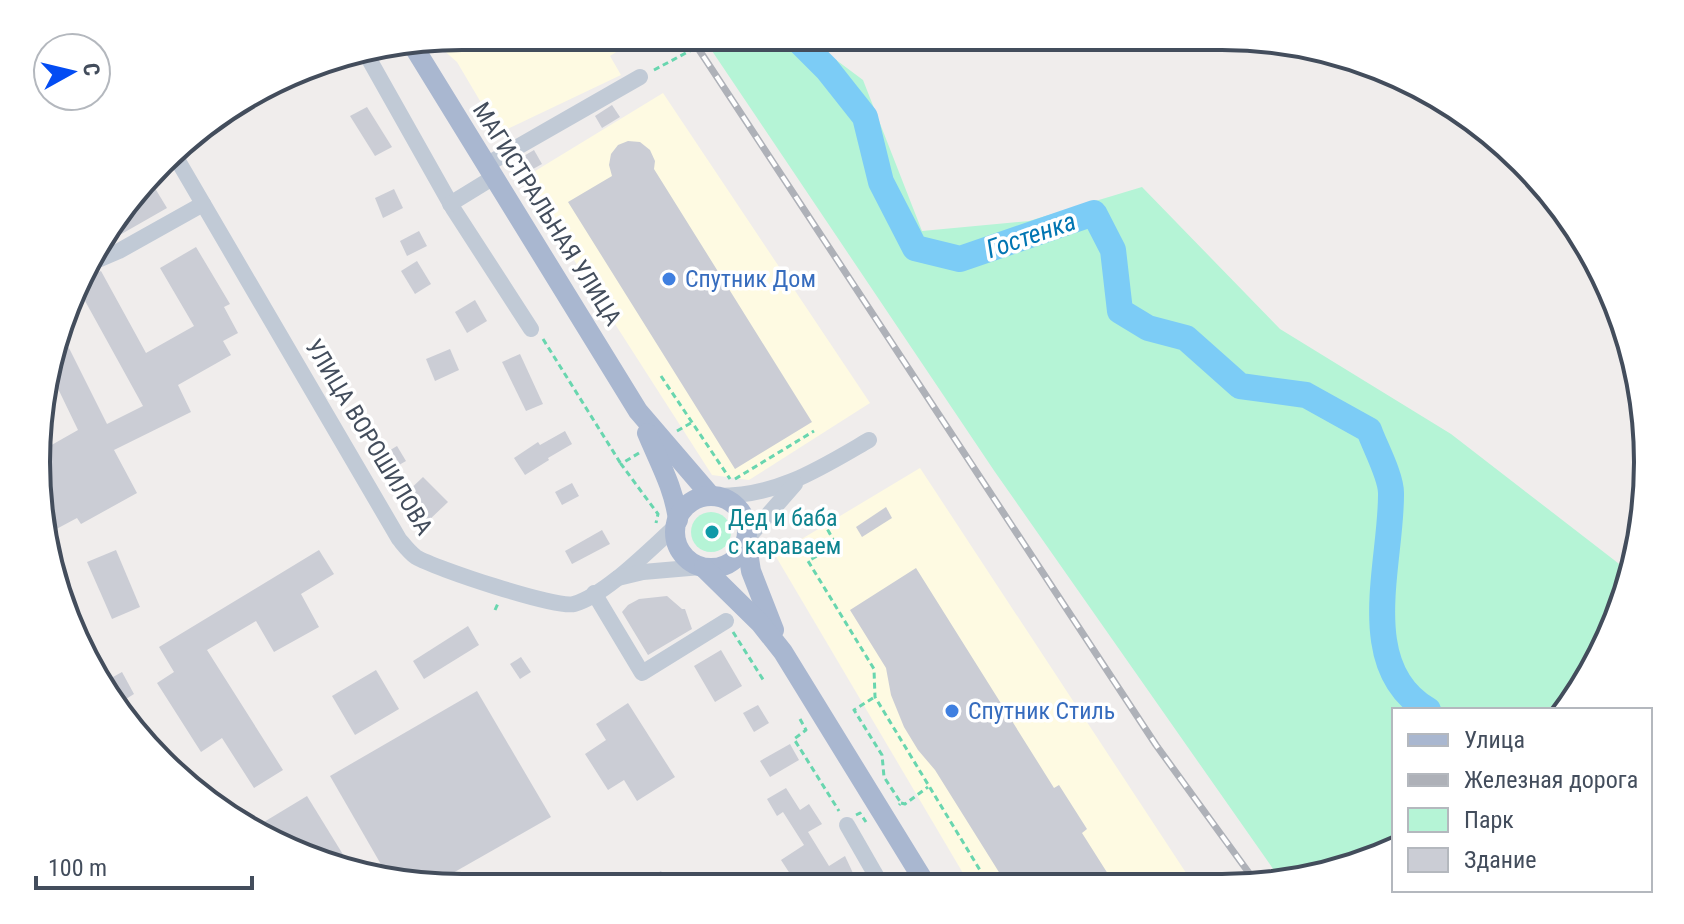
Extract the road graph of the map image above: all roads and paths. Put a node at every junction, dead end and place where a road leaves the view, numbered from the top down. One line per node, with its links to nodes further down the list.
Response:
1 (691, 50): 4 (path)
2 (417, 53): 6 (main road, МАГИСТРАЛЬНАЯ УЛИЦА)
3 (370, 61): 8 (street)
4 (640, 77): 6 (street)
5 (179, 163): 7 (street, УЛИЦА ВОРОШИЛОВА)
6 (490, 171): 8 (street); 15 (main road, МАГИСТРАЛЬНАЯ УЛИЦА)
7 (203, 204): 9 (street); 24 (street, УЛИЦА ВОРОШИЛОВА)
8 (450, 204): 10 (street)
9 (104, 257)
10 (531, 329): 16 (path)
11 (661, 376): 12 (path)
12 (691, 423): 13 (path); 15 (path)
13 (814, 431)
14 (869, 440): 17 (street)
15 (657, 443): 16 (path); 18 (main road, МАГИСТРАЛЬНАЯ УЛИЦА); 20 (main road, МАГИСТРАЛЬНАЯ УЛИЦА)
16 (621, 464): 20 (path)
17 (799, 480): 18 (street); 21 (street)
18 (715, 496): 20 (main road); 21 (main road, МАГИСТРАЛЬНАЯ УЛИЦА)
19 (818, 512): 31 (path)
20 (670, 524): 22 (main road, МАГИСТРАЛЬНАЯ УЛИЦА); 23 (street)
21 (746, 540): 22 (main road); 28 (main road, МАГИСТРАЛЬНАЯ УЛИЦА)
22 (702, 568): 23 (street); 28 (main road, МАГИСТРАЛЬНАЯ УЛИЦА)
23 (616, 579): 25 (street, УЛИЦА ВОРОШИЛОВА)
24 (504, 588): 25 (street, УЛИЦА ВОРОШИЛОВА); 26 (path)
25 (594, 593): 27 (street)
26 (495, 610)
27 (726, 621): 29 (path)
28 (783, 652): 35 (main road, МАГИСТРАЛЬНАЯ УЛИЦА)
29 (764, 681)
30 (800, 719): 33 (path)
31 (929, 786): 32 (path); 36 (path)
32 (901, 803)
33 (847, 825): 34 (street)
34 (875, 874)
35 (920, 874)
36 (982, 874)

